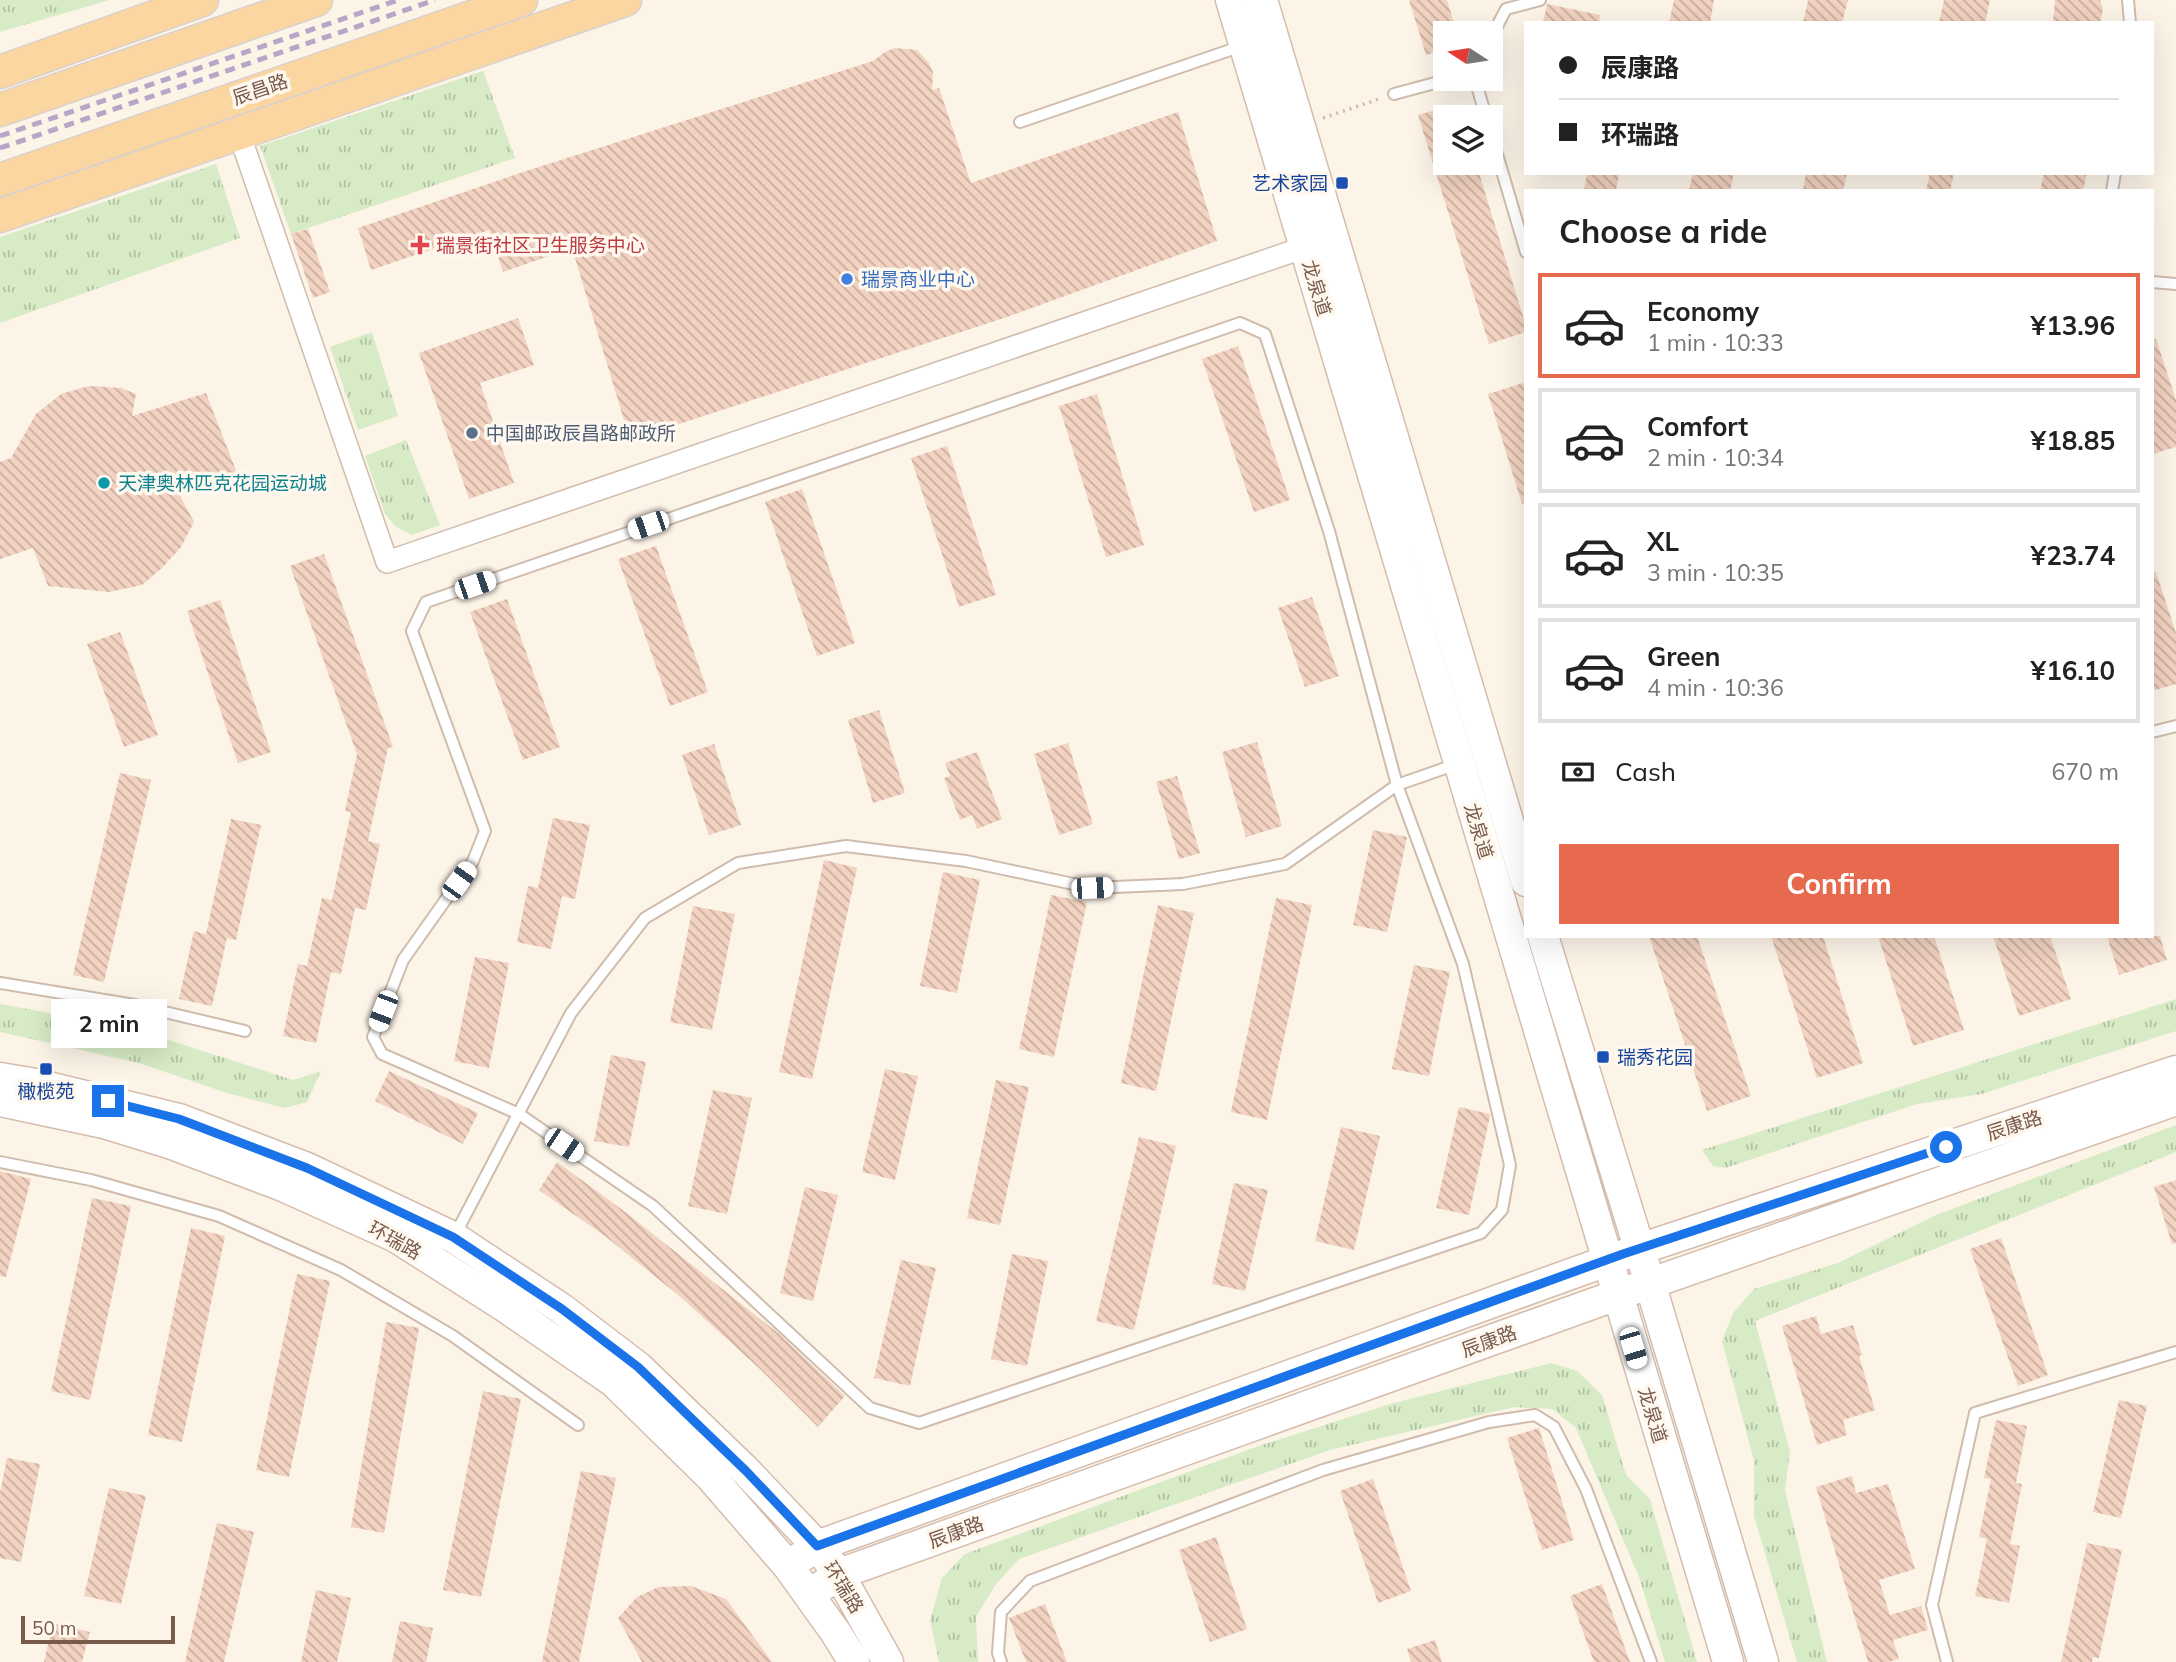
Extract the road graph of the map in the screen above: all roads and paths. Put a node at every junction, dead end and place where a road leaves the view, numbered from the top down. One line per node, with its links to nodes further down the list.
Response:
1 (202, 0): 13 (main road)
2 (316, 0): 9 (main road)
3 (521, 0): 21 (main road, 辰昌路)
4 (625, 0): 19 (main road)
5 (1231, 0): 12 (street, 龙泉道)
6 (1262, 0): 12 (street, 龙泉道)
7 (1540, 0): 10 (lane)
8 (2128, 0): 11 (lane)
9 (261, 9): 16 (main road)
10 (1500, 21)
11 (2130, 21)
12 (1258, 41): 17 (lane); 18 (street, 龙泉道); 25 (street, 龙泉道)
13 (0, 72)
14 (1433, 84): 15 (lane)
15 (1394, 94): 18 (path)
16 (0, 110)
17 (1020, 122)
18 (1298, 126): 23 (street, 龙泉道)
19 (239, 133): 22 (main road); 25 (street)
20 (1503, 174): 24 (lane)
21 (0, 180)
22 (0, 216)
23 (1333, 238): 25 (street); 30 (street, 龙泉道)
24 (1524, 245)
25 (1305, 247): 30 (street, 龙泉道)
26 (2154, 282): 27 (lane)
27 (2176, 284)
28 (2176, 726): 29 (lane)
29 (2154, 732)
30 (1472, 759): 31 (lane); 32 (street, 龙泉道); 44 (street, 龙泉道)
31 (1398, 785): 40 (lane); 40 (lane); 40 (lane)
32 (1524, 876)
33 (1544, 938): 43 (street, 龙泉道)
34 (0, 983): 35 (lane)
35 (245, 1031)
36 (2176, 1071): 43 (street, 辰康路)
37 (0, 1078): 42 (street, 环瑞路)
38 (2176, 1100): 45 (street, 辰康路)
39 (0, 1101): 50 (street, 环瑞路)
40 (519, 1114): 42 (lane)
41 (0, 1162): 48 (lane)
42 (453, 1237): 49 (street, 环瑞路)
43 (1640, 1249): 44 (street, 辰康路); 45 (street, 龙泉道)
44 (1606, 1260): 46 (street, 龙泉道); 49 (street, 辰康路)
45 (1650, 1283): 46 (street, 辰康路); 58 (street, 龙泉道)
46 (1617, 1295): 51 (street, 辰康路); 57 (street, 龙泉道)
47 (2176, 1352): 59 (lane)
48 (578, 1425)
49 (817, 1546): 50 (street, 辰康路); 51 (street, 环瑞路)
50 (788, 1566): 52 (street, 环瑞路)
51 (839, 1574): 52 (street, 辰康路); 54 (street, 环瑞路)
52 (809, 1595): 53 (street, 环瑞路)
53 (854, 1662)
54 (888, 1662)
55 (1001, 1662): 56 (lane)
56 (1651, 1662)
57 (1728, 1662)
58 (1763, 1662)
59 (1947, 1662)

